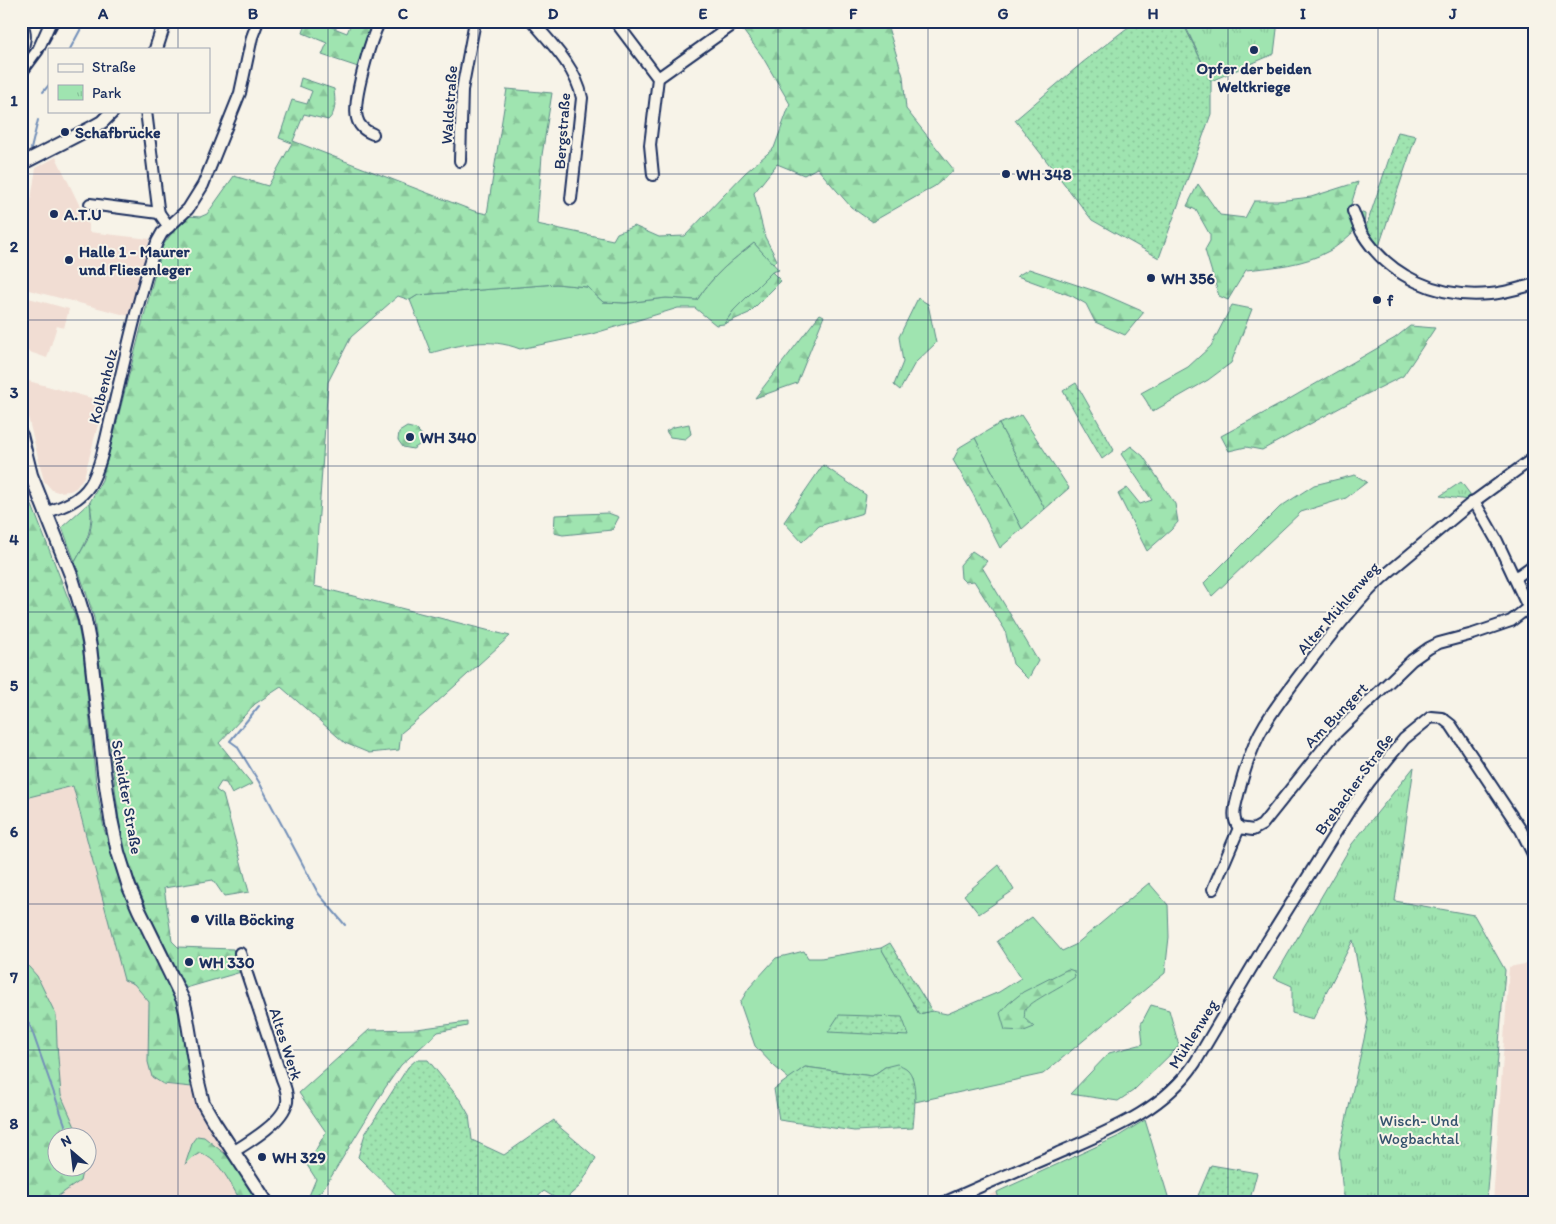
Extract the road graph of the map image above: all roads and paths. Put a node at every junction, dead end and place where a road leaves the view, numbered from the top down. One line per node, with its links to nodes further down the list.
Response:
1 (51, 21): 12 (street)
2 (165, 21): 10 (main road)
3 (258, 21): 24 (street)
4 (380, 21): 16 (street)
5 (475, 21): 17 (street, Waldstraße)
6 (532, 21): 20 (street, Bergstraße)
7 (615, 21): 13 (street)
8 (21, 23): 11 (street)
9 (731, 26): 13 (street)
10 (156, 48)
11 (21, 55)
12 (21, 72)
13 (658, 78): 19 (street)
14 (112, 112): 18 (main road)
15 (146, 112): 23 (street)
16 (373, 134)
17 (460, 161)
18 (21, 164)
19 (653, 175)
20 (571, 199)
21 (90, 204): 23 (street)
22 (1353, 212): 25 (street)
23 (159, 213): 24 (street)
24 (168, 226): 29 (street, Kolbenholz)
25 (1535, 284)
26 (21, 435): 29 (main road, Scheidter Straße)
27 (1535, 457): 28 (street, Alter Mühlenweg)
28 (1474, 502): 31 (street); 33 (street, Alter Mühlenweg)
29 (45, 513): 38 (main road, Scheidter Straße)
30 (1535, 564): 31 (street)
31 (1515, 578): 32 (street)
32 (1532, 610): 33 (street, Am Bungert)
33 (1239, 828): 36 (street)
34 (1324, 850): 35 (street, Brebacher Straße); 40 (street, Mühlenweg)
35 (1535, 858)
36 (1213, 889)
37 (240, 953): 38 (street, Altes Werk)
38 (233, 1152): 39 (main road, Scheidter Straße)
39 (267, 1203)
40 (943, 1203)

